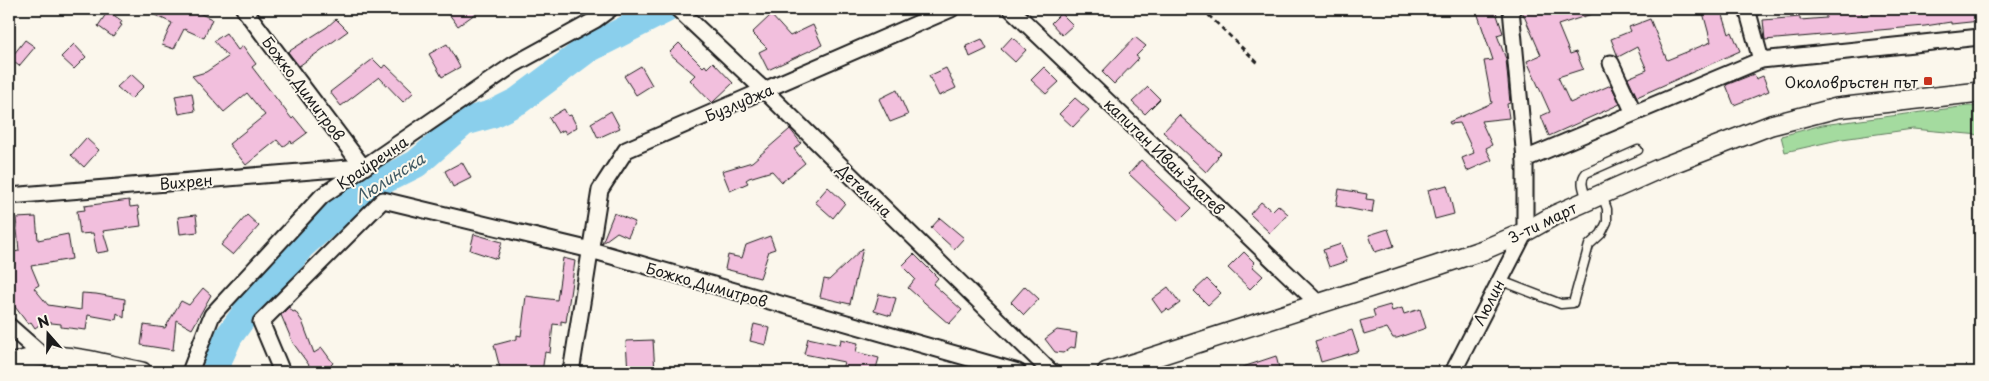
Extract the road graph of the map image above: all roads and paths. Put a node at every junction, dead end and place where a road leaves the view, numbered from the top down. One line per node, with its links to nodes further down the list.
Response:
1 (244, 9): 18 (street, Божко Димитров)
2 (610, 9): 18 (street, Крайречна)
3 (951, 9): 13 (street, Бузлуджа)
4 (1010, 9): 24 (street, капитан Иван Златев)
5 (1202, 9): 12 (path)
6 (1511, 9): 17 (street)
7 (1746, 9): 10 (street)
8 (679, 10): 13 (street, Детелина)
9 (1980, 37): 10 (street)
10 (1761, 60): 15 (street)
11 (1611, 63): 15 (street)
12 (1260, 65)
13 (764, 91): 22 (street, Бузлуджа); 33 (street, Детелина)
14 (1980, 92): 20 (street, 3-ти март)
15 (1634, 113): 17 (street)
16 (1638, 150): 20 (lane)
17 (1525, 159): 21 (street)
18 (364, 167): 19 (street, Вихрен); 29 (street, Крайречна)
19 (9, 196)
20 (1595, 197): 21 (street, 3-ти март); 23 (lane)
21 (1525, 232): 23 (street, Люлин); 24 (street, 3-ти март)
22 (591, 250): 30 (street, Божко Димитров); 31 (street, Бузлуджа); 32 (street, Божко Димитров)
23 (1499, 280): 35 (street, Люлин)
24 (1319, 304): 34 (street, 3-ти март)
25 (9, 326): 26 (street)
26 (42, 355): 27 (street); 28 (street)
27 (9, 365)
28 (142, 372)
29 (190, 372)
30 (282, 372)
31 (570, 372)
32 (1018, 372)
33 (1051, 372)
34 (1107, 372)
35 (1453, 372)

